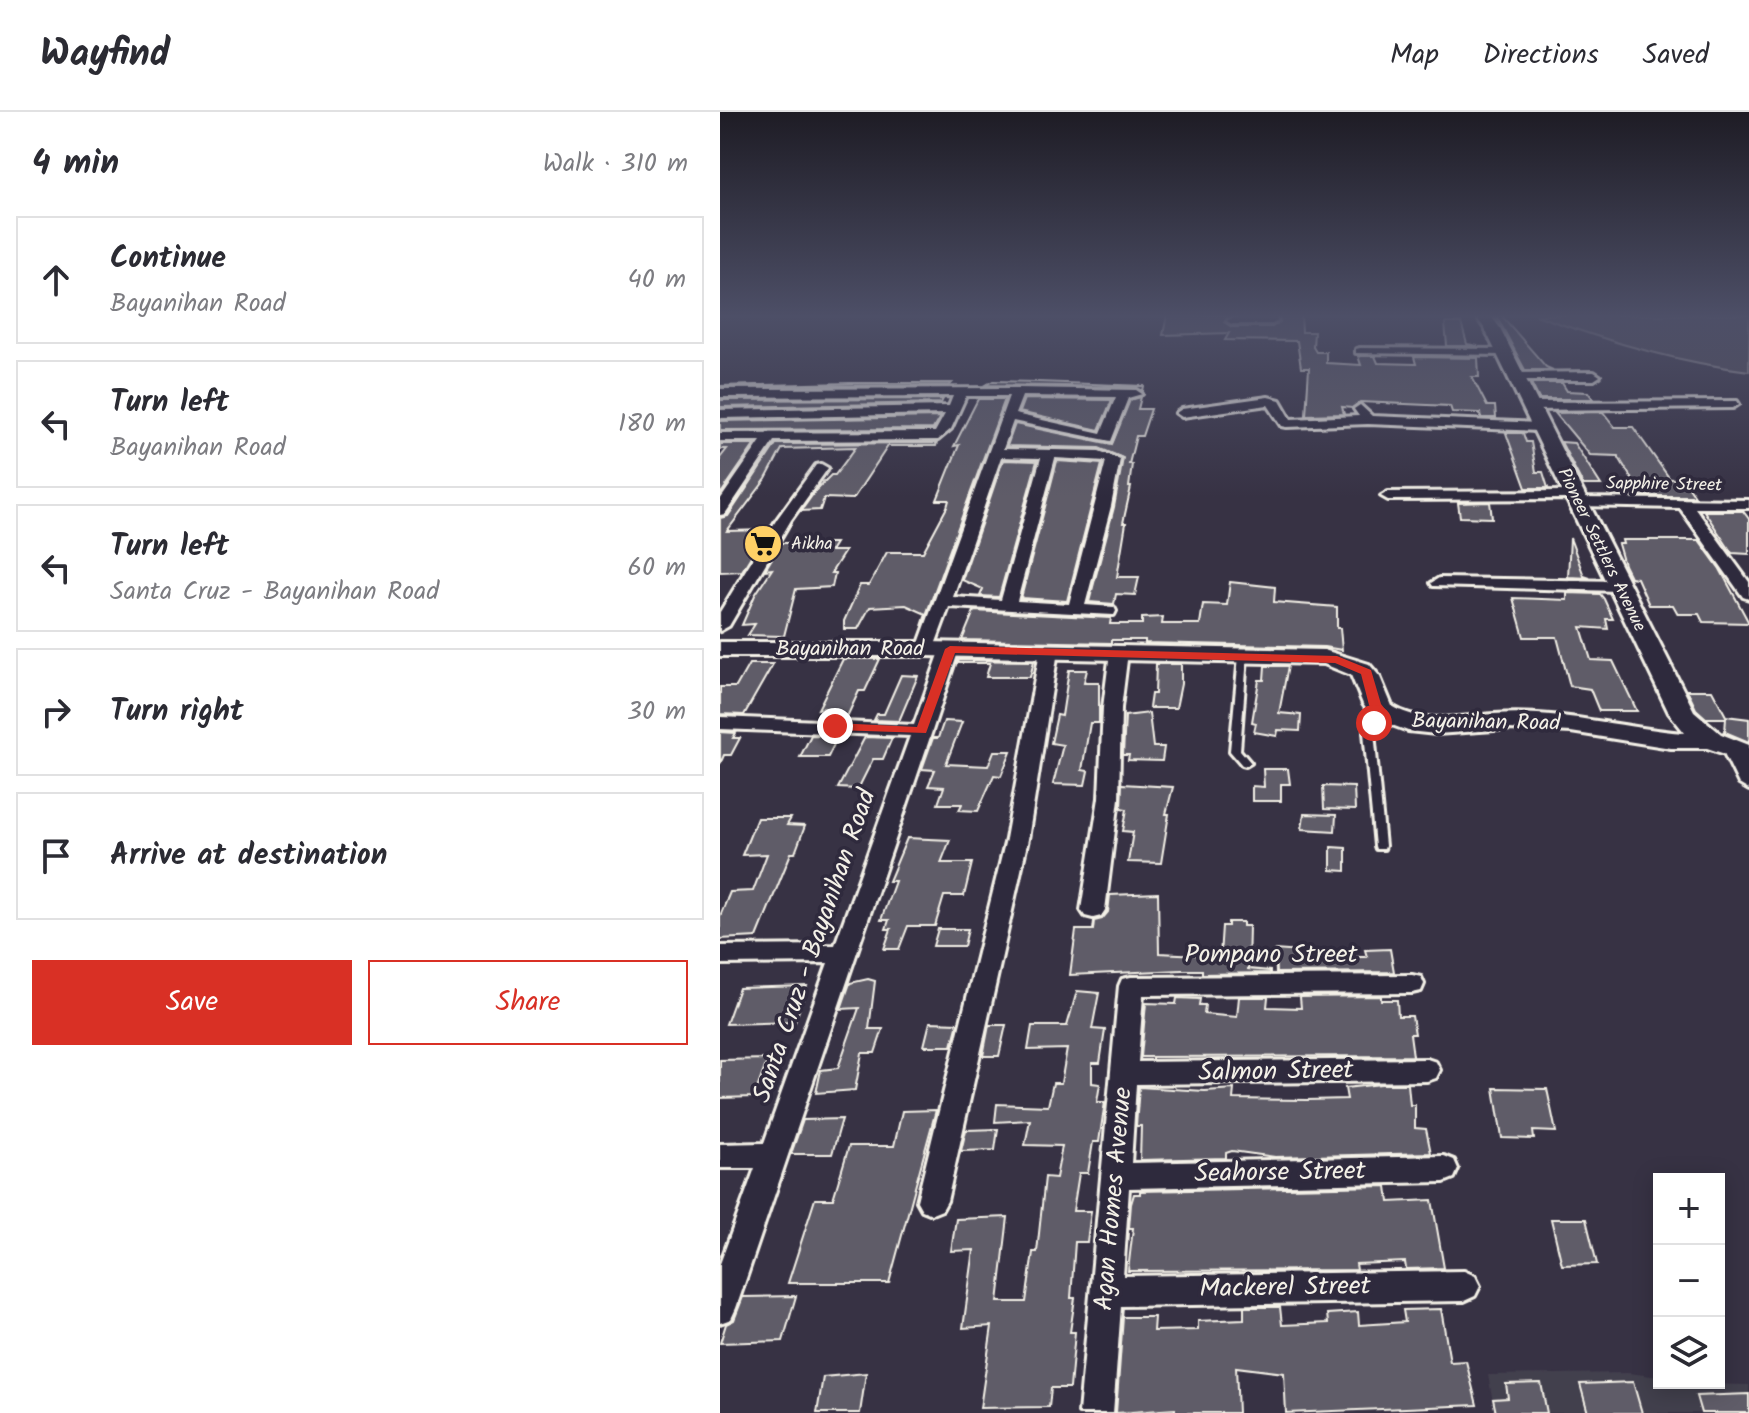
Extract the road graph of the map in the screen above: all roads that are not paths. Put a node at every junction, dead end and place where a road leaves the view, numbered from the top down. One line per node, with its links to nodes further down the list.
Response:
1 (1594, 376): 2 (street)
2 (1515, 377): 8 (street, Pioneer Settlers Avenue)
3 (961, 392): 4 (street); 6 (street); 9 (street)
4 (1017, 392): 10 (street); 13 (street, Santa Cruz - Bayanihan Road)
5 (720, 393): 6 (street)
6 (748, 393): 12 (street)
7 (1733, 404): 8 (street)
8 (1529, 406): 15 (street, Pioneer Settlers Avenue)
9 (953, 410): 12 (street); 16 (street)
10 (1060, 410): 10 (street); 13 (street)
11 (1182, 413): 15 (street)
12 (726, 414): 14 (street)
13 (1006, 416): 18 (street, Santa Cruz - Bayanihan Road)
14 (720, 426)
15 (1539, 427): 22 (street, Pioneer Settlers Avenue)
16 (771, 436): 17 (street); 25 (street)
17 (720, 437)
18 (997, 453): 19 (street); 29 (street, Santa Cruz - Bayanihan Road)
19 (1049, 455): 30 (street); 31 (street)
20 (821, 468): 33 (street)
21 (1388, 496): 22 (street, Sapphire Street)
22 (1576, 498): 23 (street, Sapphire Street); 27 (street, Pioneer Settlers Avenue)
23 (1685, 504): 24 (street, Sapphire Street); 28 (street)
24 (1749, 504)
25 (720, 511)
26 (1439, 583): 27 (street)
27 (1619, 586): 42 (street, Pioneer Settlers Avenue)
28 (1749, 594)
29 (944, 602): 30 (street); 35 (street, Santa Cruz - Bayanihan Road)
30 (1008, 605): 31 (street)
31 (1076, 609): 32 (street)
32 (1108, 611)
33 (720, 626)
34 (720, 649): 35 (street, Bayanihan Road)
35 (938, 649): 36 (street, Bayanihan Road); 41 (street, Santa Cruz - Bayanihan Road)
36 (1049, 651): 37 (street, Bayanihan Road); 57 (street)
37 (1119, 652): 38 (street, Bayanihan Road); 46 (street)
38 (1243, 656): 39 (street, Bayanihan Road); 43 (lane)
39 (1382, 713): 42 (street, Bayanihan Road); 45 (lane)
40 (720, 723): 41 (street)
41 (922, 731): 47 (street, Santa Cruz - Bayanihan Road)
42 (1730, 748): 44 (street)
43 (1246, 763)
44 (1749, 784)
45 (1380, 846)
46 (1093, 910)
47 (844, 954): 48 (street); 53 (street, Santa Cruz - Bayanihan Road)
48 (720, 955)
49 (1412, 984): 50 (street, Pompano Street)
50 (1131, 986): 52 (street, Agan Homes Avenue)
51 (1427, 1070): 52 (street, Salmon Street)
52 (1124, 1073): 56 (street, Agan Homes Avenue)
53 (773, 1155): 54 (street); 60 (street, Santa Cruz - Bayanihan Road)
54 (720, 1156)
55 (1444, 1169): 56 (street, Seahorse Street)
56 (1116, 1176): 59 (street, Agan Homes Avenue)
57 (932, 1201)
58 (1464, 1286): 59 (street, Mackerel Street)
59 (1107, 1291): 61 (street, Agan Homes Avenue)
60 (720, 1308)
61 (1096, 1413)

